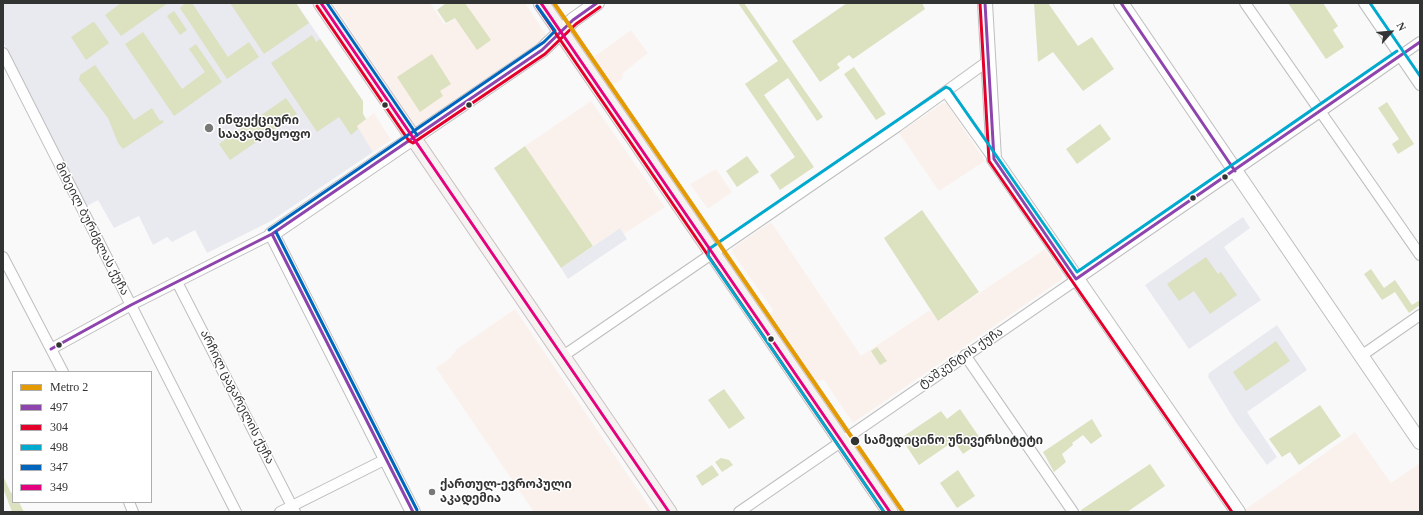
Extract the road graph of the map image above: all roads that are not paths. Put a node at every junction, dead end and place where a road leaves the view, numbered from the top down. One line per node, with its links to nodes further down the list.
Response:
1 (321, 3): 16 (main road)
2 (541, 3): 8 (main road)
3 (597, 3): 8 (main road)
4 (985, 3): 12 (main road)
5 (1121, 3): 18 (main road)
6 (1245, 3): 15 (street)
7 (1364, 3): 11 (street)
8 (561, 32): 16 (main road); 20 (main road)
9 (1420, 42): 11 (street, ტაშკენტის ქუჩა)
10 (3, 53): 25 (street, მიხეილ ბურძგლას ქუჩა)
11 (1400, 55): 13 (street); 15 (street, ტაშკენტის ქუჩა)
12 (988, 61): 14 (street); 17 (main road)
13 (1420, 85)
14 (946, 92): 17 (street); 20 (street)
15 (1320, 112): 18 (street, ტაშკენტის ქუჩა); 21 (street)
16 (413, 138): 19 (main road); 29 (main road)
17 (994, 159): 23 (main road)
18 (1235, 171): 23 (street, ტაშკენტის ქუჩა); 30 (main road)
19 (272, 234): 24 (street); 34 (main road)
20 (712, 253): 29 (street); 32 (main road)
21 (1420, 255)
22 (3, 257): 27 (street)
23 (1076, 279): 28 (street, ტაშკენტის ქუჩა); 43 (main road)
24 (177, 282): 25 (street); 35 (street, არჩილ ცაგარელის ქუჩა)
25 (131, 305): 27 (street); 36 (street, მიხეილ ბურძგლას ქუჩა)
26 (1420, 315): 30 (street)
27 (51, 349): 31 (street)
28 (965, 355): 32 (street, ტაშკენტის ქუჩა); 42 (street)
29 (563, 356): 39 (main road)
30 (1361, 356): 33 (main road)
31 (62, 371)
32 (841, 440): 40 (street, ტაშკენტის ქუჩა); 41 (main road)
33 (1420, 442)
34 (386, 459): 35 (street); 38 (main road)
35 (294, 509): 37 (street)
36 (236, 512)
37 (280, 512)
38 (413, 512)
39 (669, 512)
40 (739, 512)
41 (890, 512)
42 (1073, 512)
43 (1238, 512)

